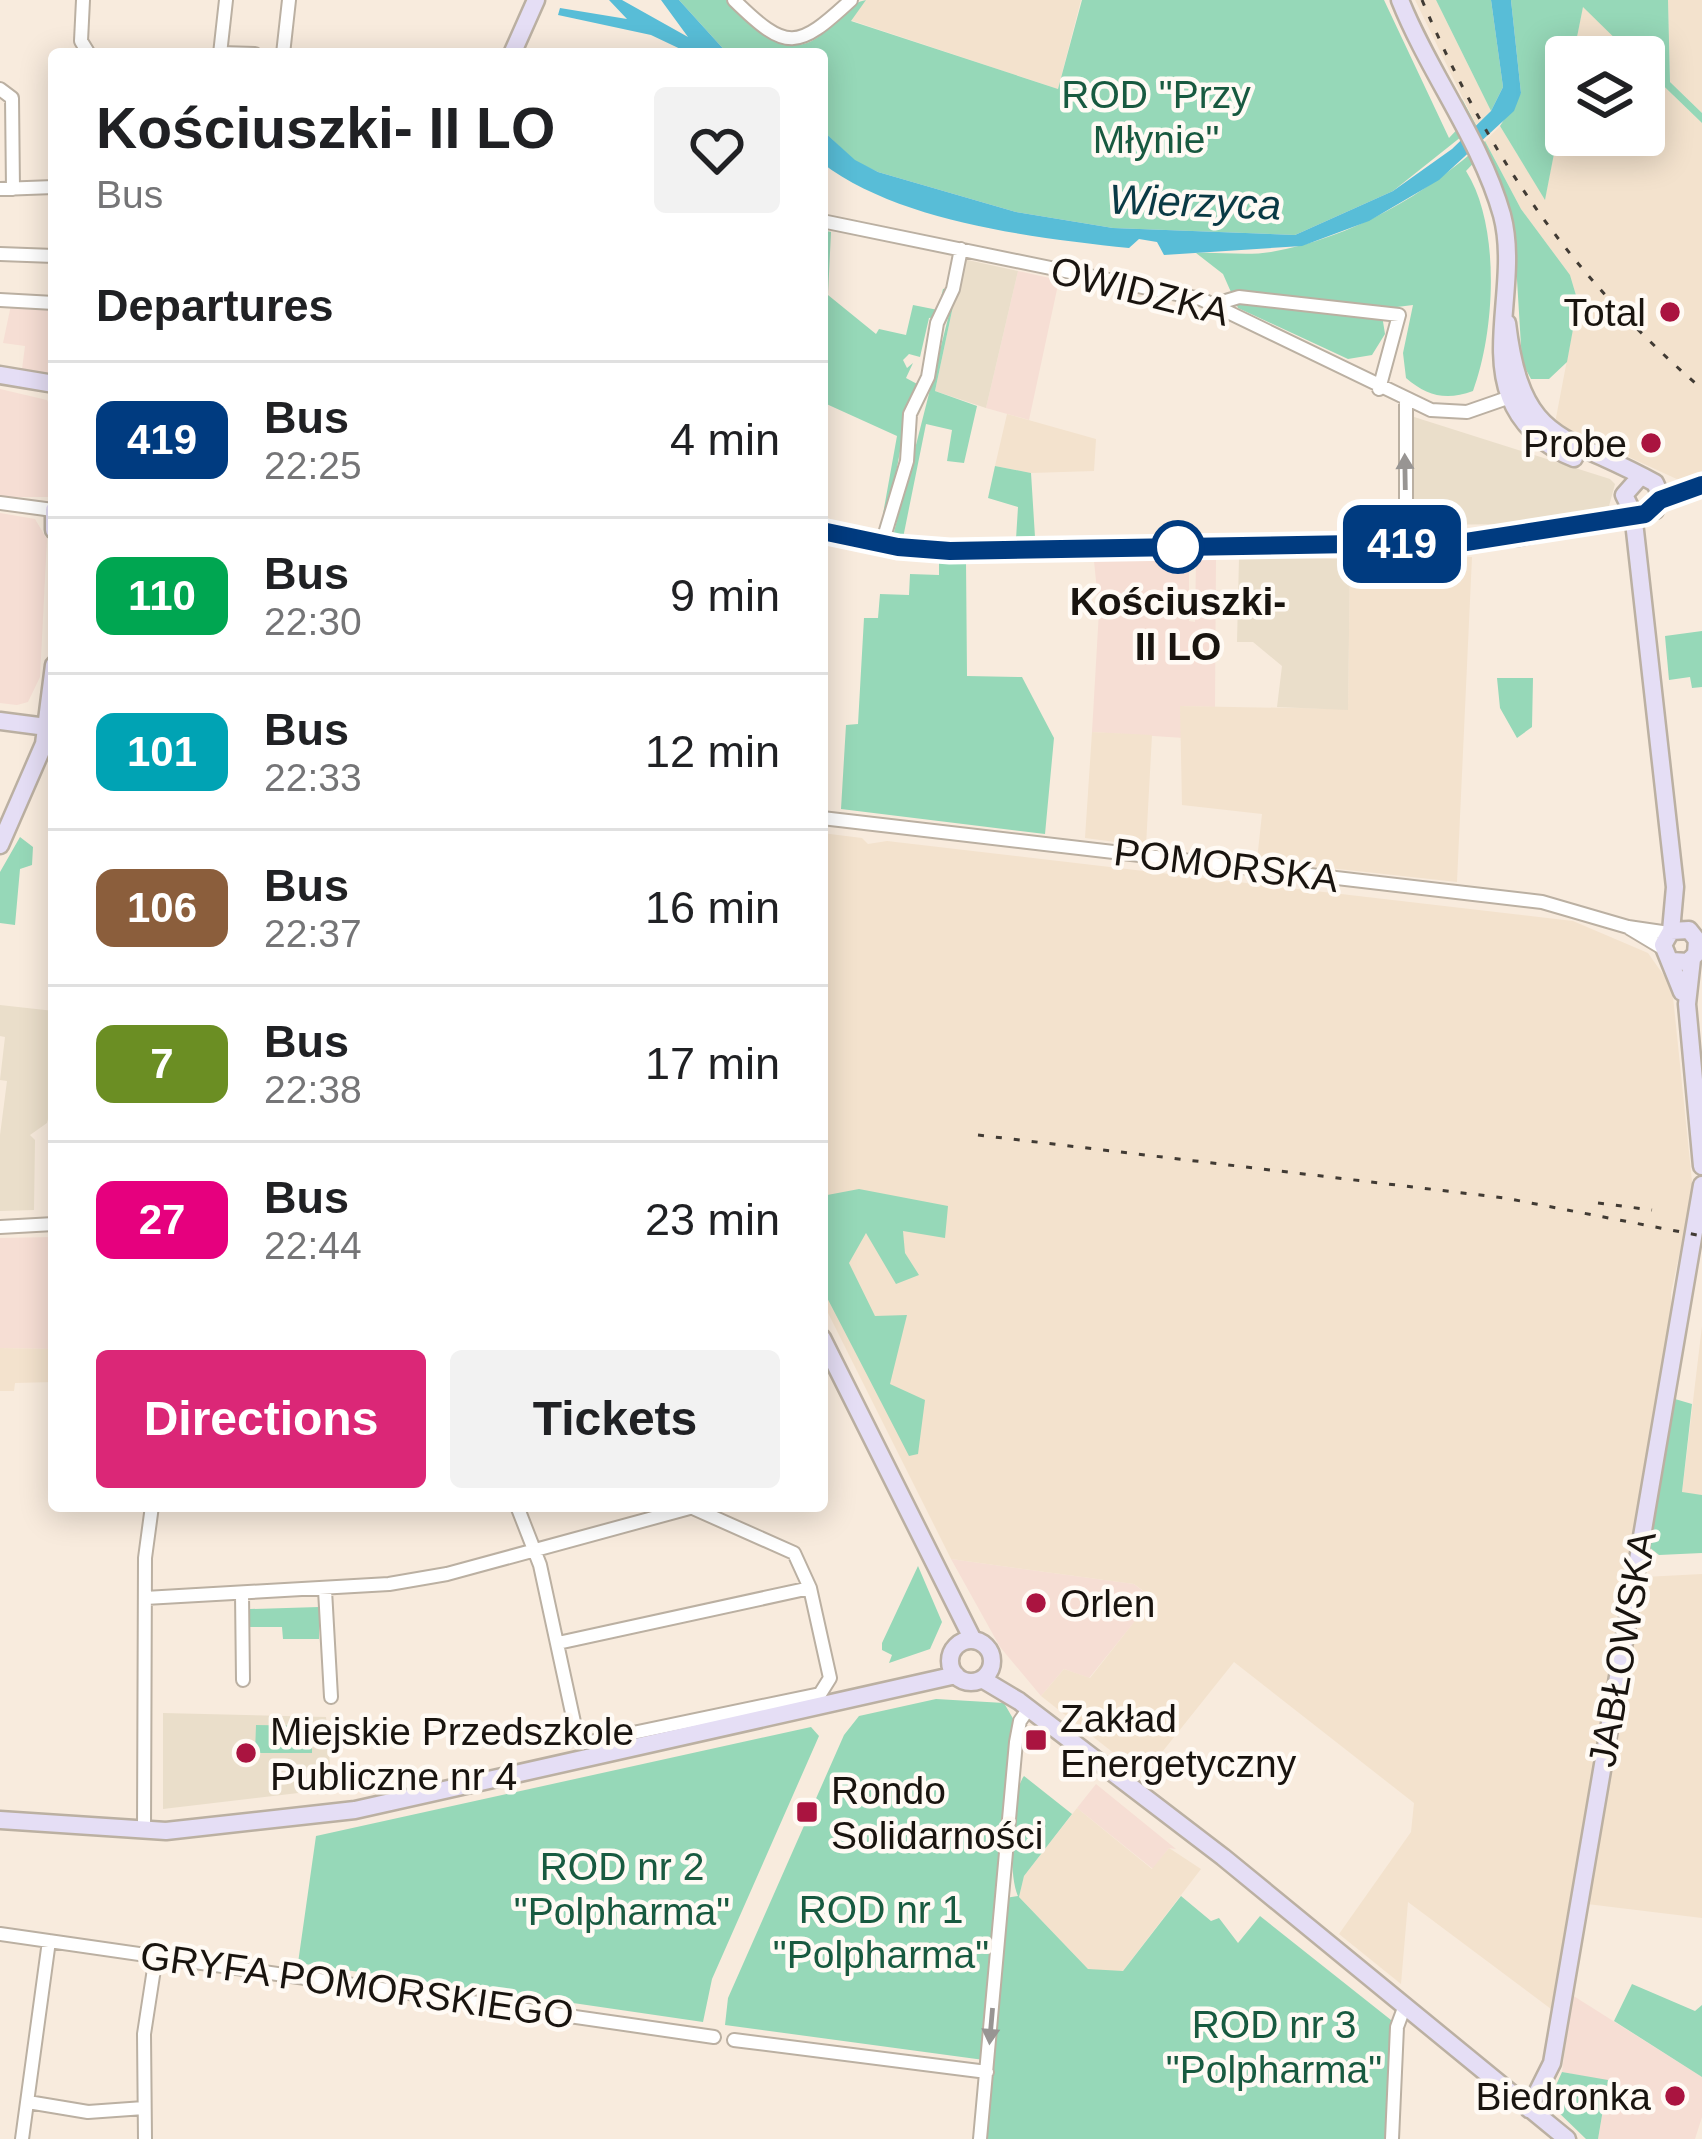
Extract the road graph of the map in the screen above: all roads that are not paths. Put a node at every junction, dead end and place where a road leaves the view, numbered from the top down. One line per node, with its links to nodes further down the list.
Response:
1 (83, 0): 8 (street)
2 (226, 0): 9 (street)
3 (289, 0): 10 (street)
4 (536, 0): 11 (main road)
5 (734, 0): 6 (street)
6 (851, 0)
7 (1400, 0): 26 (main road)
8 (85, 48)
9 (221, 48)
10 (285, 48)
11 (519, 48)
12 (6, 94): 13 (street)
13 (5, 127): 15 (street)
14 (48, 187): 15 (street)
15 (6, 189)
16 (828, 222): 17 (street, OWIDZKA)
17 (961, 249): 22 (street, OWIDZKA); 34 (street)
18 (0, 254): 19 (street)
19 (48, 256)
20 (0, 300): 21 (street)
21 (48, 303)
22 (1215, 304): 25 (street, OWIDZKA); 25 (street)
23 (0, 375): 24 (main road)
24 (48, 384)
25 (1379, 389): 27 (street, OWIDZKA)
26 (1516, 395): 27 (street, OWIDZKA); 30 (main road)
27 (1406, 401): 35 (street, one-way to 27)
28 (1701, 488): 29 (main road)
29 (1659, 494): 30 (main road); 30 (main road)
30 (1634, 499): 35 (main road); 41 (main road)
31 (0, 503): 32 (street)
32 (48, 515)
33 (828, 531): 35 (main road)
34 (884, 538)
35 (1406, 544)
36 (0, 721): 37 (main road)
37 (48, 728)
38 (48, 735): 40 (main road)
39 (828, 819): 41 (street, POMORSKA)
40 (0, 845)
41 (1685, 944): 42 (main road)
42 (1702, 1166)
43 (1702, 1185): 74 (main road, JABŁOWSKA)
44 (48, 1224): 45 (street)
45 (0, 1227)
46 (828, 1350): 56 (main road)
47 (152, 1512): 55 (street)
48 (519, 1512): 51 (street)
49 (681, 1512): 51 (street)
50 (705, 1512): 52 (street)
51 (535, 1550): 53 (street); 57 (street)
52 (810, 1588): 57 (street); 57 (street)
53 (326, 1590): 54 (street); 61 (street)
54 (242, 1594): 55 (street); 60 (street)
55 (145, 1598): 64 (street)
56 (967, 1642): 58 (main road); 59 (main road)
57 (558, 1643)
58 (953, 1669): 59 (main road); 64 (main road)
59 (986, 1674): 62 (main road)
60 (243, 1680)
61 (331, 1697)
62 (1024, 1705): 68 (main road); 71 (street, one-way to 71)
63 (0, 1820): 64 (main road)
64 (144, 1831)
65 (0, 1934): 66 (street, GRYFA POMORSKIEGO)
66 (50, 1941): 67 (street, GRYFA POMORSKIEGO); 72 (street)
67 (156, 1956): 69 (street, GRYFA POMORSKIEGO); 73 (street)
68 (1404, 2008): 74 (main road); 78 (street)
69 (714, 2037)
70 (734, 2040): 71 (street)
71 (987, 2072): 77 (street)
72 (28, 2102): 73 (street); 75 (street)
73 (144, 2108): 76 (street)
74 (1528, 2109): 79 (main road)
75 (22, 2139)
76 (145, 2139)
77 (980, 2139)
78 (1392, 2139)
79 (1567, 2139)

